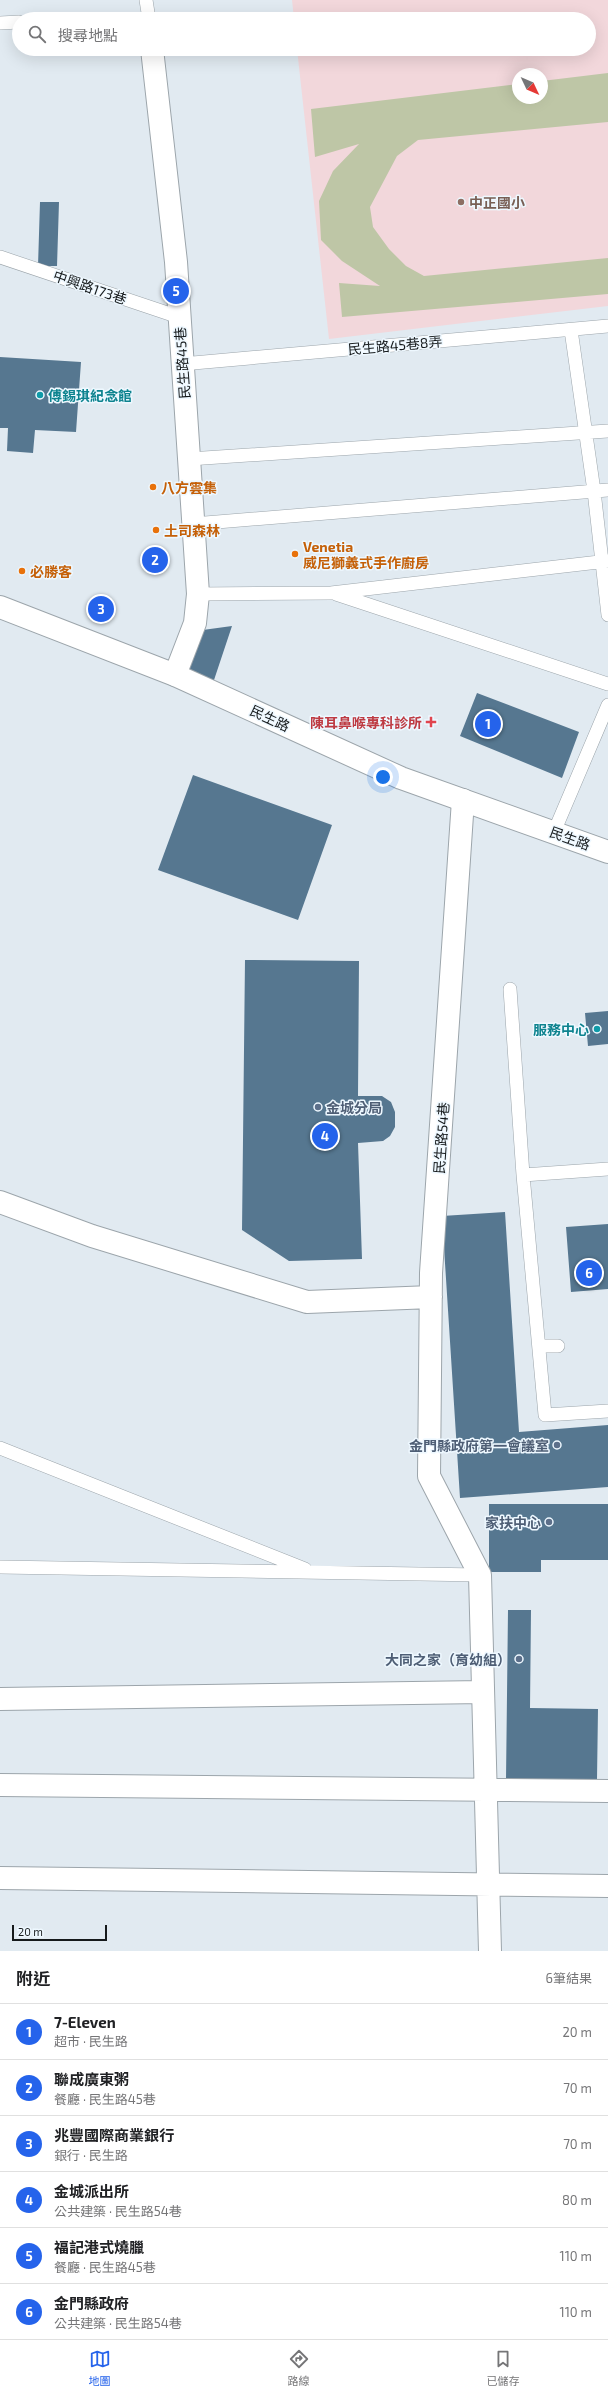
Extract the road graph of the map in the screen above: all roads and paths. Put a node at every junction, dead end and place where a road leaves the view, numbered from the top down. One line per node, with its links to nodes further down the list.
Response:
1 (146, 0): 2 (lane)
2 (148, 12)
3 (0, 22): 4 (lane)
4 (12, 22)
5 (153, 56): 7 (street, 民生路45巷)
6 (0, 257): 7 (lane, 中興路173巷)
7 (179, 317): 10 (street, 民生路45巷)
8 (608, 326): 9 (lane, 民生路45巷8弄)
9 (571, 330): 10 (lane, 民生路45巷8弄); 12 (lane)
10 (182, 364): 13 (street, 民生路45巷)
11 (608, 431): 12 (lane)
12 (584, 433): 13 (lane); 15 (lane)
13 (189, 459): 16 (street, 民生路45巷)
14 (608, 490): 15 (lane)
15 (594, 491): 16 (lane); 17 (lane)
16 (193, 524): 19 (street, 民生路45巷)
17 (605, 561): 18 (lane); 21 (lane)
18 (331, 593): 19 (lane); 23 (lane)
19 (198, 594): 22 (street, 民生路45巷)
20 (0, 607): 22 (street, 民生路)
21 (608, 615)
22 (175, 675): 25 (street, 民生路)
23 (608, 684)
24 (608, 705): 26 (lane)
25 (463, 800): 26 (street, 民生路); 32 (street, 民生路54巷)
26 (554, 832): 27 (street, 民生路)
27 (608, 852)
28 (510, 989): 30 (lane)
29 (608, 1169): 30 (lane)
30 (523, 1175): 33 (lane)
31 (0, 1202): 32 (street)
32 (431, 1297): 39 (street, 民生路54巷)
33 (538, 1346): 34 (lane); 35 (lane)
34 (558, 1346)
35 (608, 1411)
36 (0, 1448): 38 (lane)
37 (0, 1567): 38 (lane)
38 (312, 1572): 39 (lane)
39 (480, 1576): 40 (street)
40 (483, 1692): 41 (street); 43 (street)
41 (0, 1699)
42 (0, 1785): 43 (street)
43 (485, 1790): 44 (street); 46 (street)
44 (608, 1791)
45 (0, 1878): 46 (street)
46 (488, 1886): 47 (street); 48 (street)
47 (608, 1886)
48 (490, 1951)

